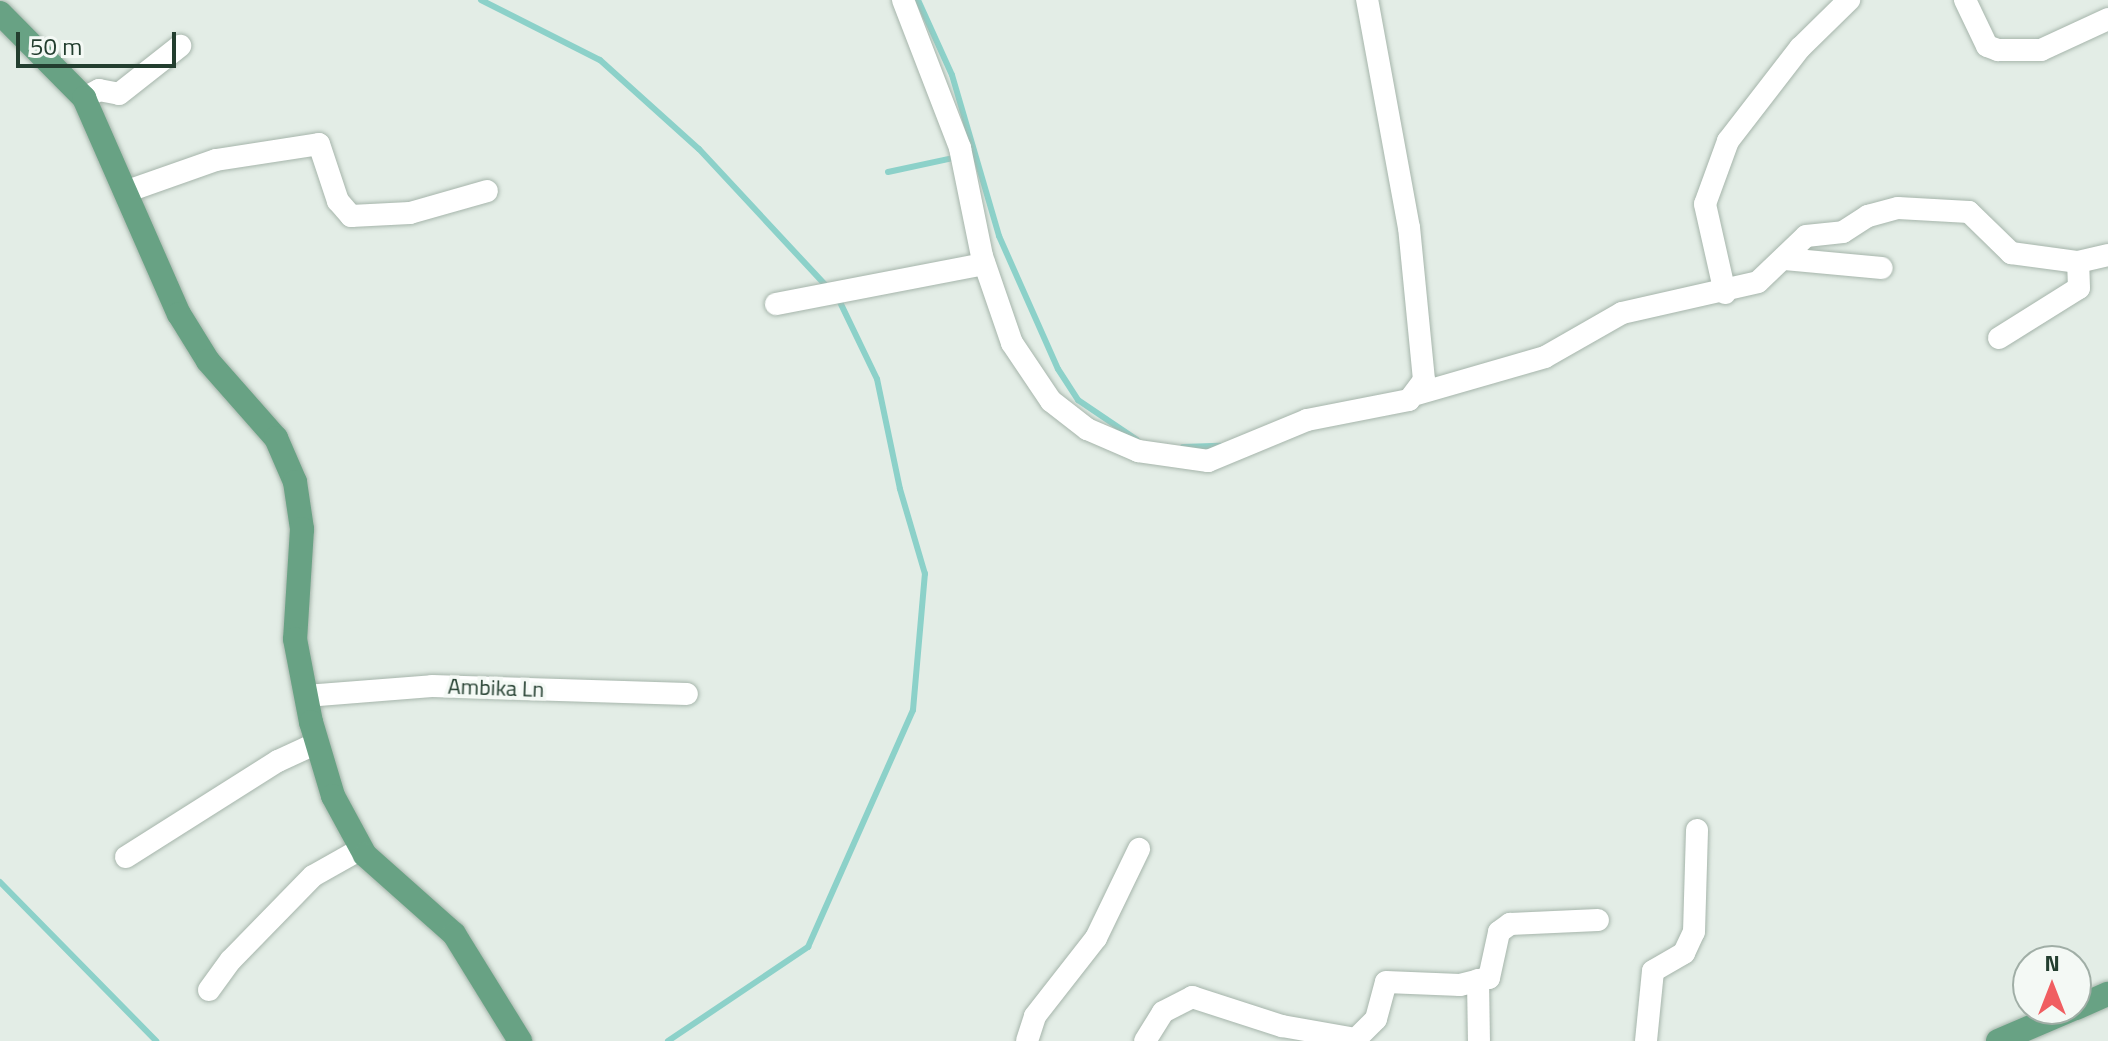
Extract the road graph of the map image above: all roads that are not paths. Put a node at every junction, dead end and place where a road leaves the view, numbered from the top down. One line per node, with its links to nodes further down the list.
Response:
1 (903, 0): 14 (street)
2 (1367, 0): 19 (street)
3 (1849, 0): 16 (street)
4 (1965, 0): 6 (street)
5 (0, 13): 8 (main road)
6 (2108, 19)
7 (180, 46): 8 (street)
8 (84, 98): 10 (main road)
9 (487, 191): 10 (street)
10 (125, 192): 21 (main road)
11 (2108, 255): 13 (street)
12 (1785, 259): 13 (street); 15 (street); 16 (street)
13 (2078, 262): 18 (street)
14 (984, 264): 17 (street); 19 (street)
15 (1882, 268)
16 (1725, 293): 19 (street)
17 (776, 304)
18 (1999, 338)
19 (1419, 390)
20 (687, 694): 21 (street, Ambika Ln)
21 (306, 696): 22 (main road)
22 (317, 743): 24 (main road); 26 (street)
23 (1697, 830): 35 (street)
24 (361, 849): 29 (street); 31 (main road)
25 (1139, 849): 32 (street)
26 (126, 857)
27 (1598, 920): 28 (street)
28 (1478, 980): 33 (street); 34 (street)
29 (209, 990)
30 (2035, 1025): 36 (main road)
31 (520, 1041)
32 (1027, 1041)
33 (1145, 1041)
34 (1479, 1041)
35 (1646, 1041)
36 (1998, 1041)

